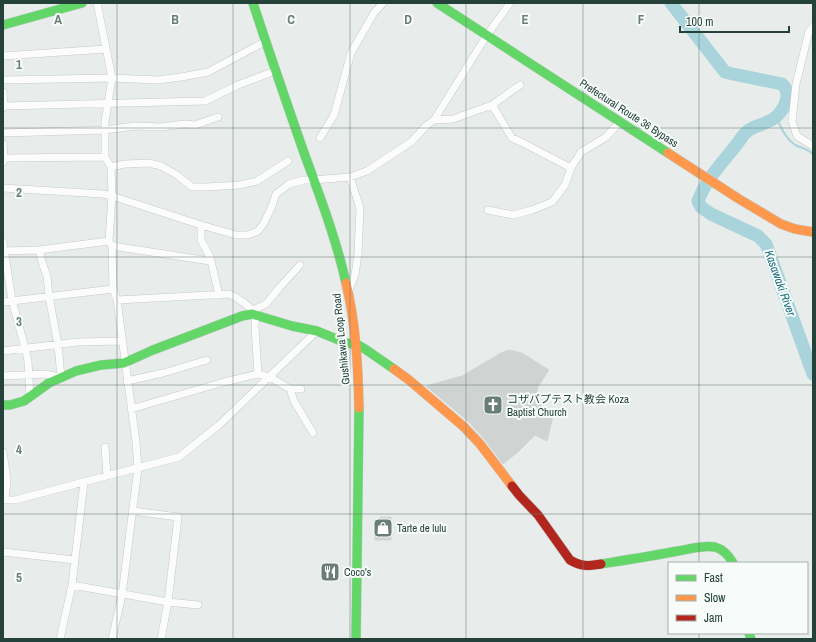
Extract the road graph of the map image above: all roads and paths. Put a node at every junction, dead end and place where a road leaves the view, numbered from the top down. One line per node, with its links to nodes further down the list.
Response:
1 (82, 3): 7 (main road)
2 (97, 3): 11 (street)
3 (254, 3): 10 (main road, Gushikawa Loop Road)
4 (383, 3): 26 (street)
5 (437, 3): 9 (main road, Prefectural Route 36 Bypass)
6 (510, 3): 9 (street)
7 (3, 25)
8 (813, 27): 28 (street)
9 (488, 35): 22 (street); 23 (main road, Prefectural Route 36 Bypass)
10 (266, 41): 13 (main road, Gushikawa Loop Road); 14 (street)
11 (106, 49): 12 (street); 14 (street)
12 (3, 56)
13 (275, 71): 18 (street); 35 (main road, Gushikawa Loop Road)
14 (112, 78): 15 (street); 18 (street)
15 (3, 80)
16 (520, 85): 19 (street)
17 (3, 92): 20 (street)
18 (109, 104): 20 (street); 24 (street)
19 (492, 105): 22 (street); 33 (street)
20 (3, 107)
21 (218, 117): 24 (street)
22 (434, 120): 34 (street)
23 (620, 122): 33 (street); 40 (main road, Prefectural Route 36 Bypass)
24 (105, 130): 25 (street); 29 (street)
25 (3, 132)
26 (320, 138)
27 (3, 144): 30 (street)
28 (813, 146)
29 (105, 157): 30 (street); 32 (street)
30 (3, 160)
31 (288, 160): 32 (street)
32 (111, 167): 37 (street)
33 (571, 168): 38 (street)
34 (350, 177): 35 (street); 48 (street)
35 (313, 180): 39 (street); 48 (main road, Gushikawa Loop Road)
36 (3, 188): 37 (street)
37 (112, 196): 39 (street); 42 (street)
38 (488, 210)
39 (201, 225): 45 (street)
40 (813, 232)
41 (3, 242): 44 (street)
42 (111, 244): 43 (street); 45 (street); 47 (street)
43 (39, 250): 44 (street); 50 (street)
44 (4, 251): 51 (street)
45 (210, 261): 49 (street)
46 (300, 266): 54 (street)
47 (113, 289): 50 (street); 52 (street)
48 (348, 292): 57 (main road, Gushikawa Loop Road)
49 (219, 295): 52 (street); 54 (street)
50 (49, 296): 51 (street); 58 (street)
51 (12, 300): 53 (street); 59 (street)
52 (117, 300): 56 (street)
53 (3, 302)
54 (255, 313): 55 (main road); 62 (main road); 64 (street)
55 (317, 331): 57 (main road); 67 (street)
56 (122, 341): 58 (street); 62 (street)
57 (356, 344): 84 (main road); 92 (main road, Gushikawa Loop Road)
58 (58, 345): 59 (street); 66 (street)
59 (25, 348): 60 (street); 63 (street)
60 (3, 351)
61 (207, 360): 68 (street)
62 (124, 363): 66 (main road); 68 (street)
63 (29, 374): 65 (street); 66 (street); 71 (street)
64 (258, 374): 67 (street); 73 (street)
65 (3, 376)
66 (61, 377): 71 (main road)
67 (270, 377): 69 (street); 77 (street)
68 (127, 381): 73 (street)
69 (290, 389): 70 (street); 74 (street)
70 (301, 389)
71 (30, 396): 72 (main road)
72 (3, 405)
73 (131, 409): 77 (street)
74 (313, 433)
75 (105, 447): 78 (street)
76 (3, 452): 80 (street)
77 (138, 468): 78 (street); 81 (street)
78 (107, 476): 79 (street)
79 (84, 482): 80 (street); 83 (street)
80 (4, 500)
81 (133, 511): 86 (street); 87 (street)
82 (3, 552): 83 (street)
83 (75, 560): 85 (street)
84 (733, 562)
85 (72, 585): 86 (street); 89 (street)
86 (122, 595): 87 (street); 90 (street)
87 (168, 602): 88 (street); 91 (street)
88 (198, 605)
89 (60, 639)
90 (112, 639)
91 (161, 639)
92 (356, 639)

